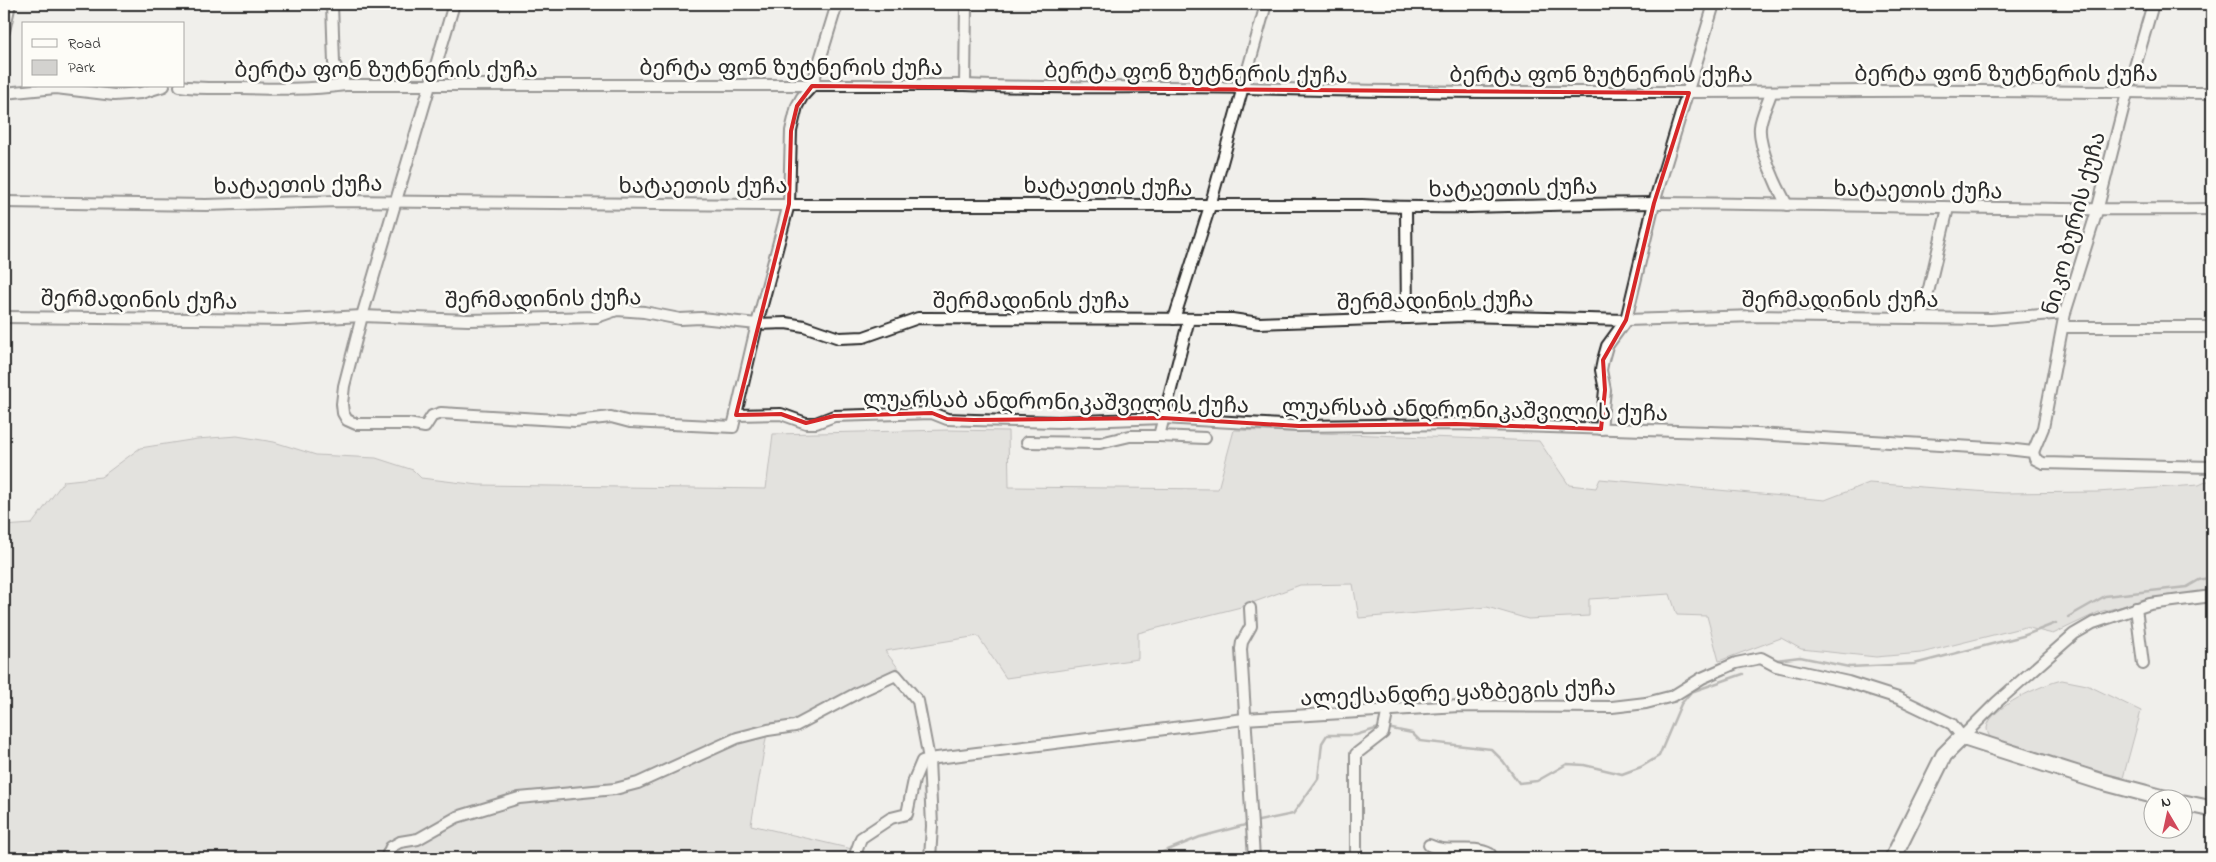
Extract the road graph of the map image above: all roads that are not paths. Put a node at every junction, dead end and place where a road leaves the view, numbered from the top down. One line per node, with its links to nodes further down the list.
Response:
1 (10, 4): 9 (street)
2 (332, 4): 10 (street)
3 (454, 4): 12 (street)
4 (838, 4): 13 (street)
5 (966, 4): 11 (street)
6 (1266, 4): 18 (street)
7 (1714, 4): 21 (street)
8 (2153, 4): 20 (street, ნიკო ბურის ქუჩა)
9 (4, 31)
10 (344, 85): 12 (street, ბერტა ფონ ზუტნერის ქუჩა); 14 (street, ბერტა ფონ ზუტნერის ქუჩა)
11 (965, 85): 13 (street, ბერტა ფონ ზუტნერის ქუჩა); 18 (street, ბერტა ფონ ზუტნერის ქუჩა)
12 (430, 86): 13 (street, ბერტა ფონ ზუტნერის ქუჩა); 24 (street)
13 (812, 86): 27 (street)
14 (185, 87)
15 (56, 88): 17 (street)
16 (56, 88): 19 (street)
17 (157, 88)
18 (1244, 88): 21 (street, ბერტა ფონ ზუტნერის ქუჩა); 29 (street)
19 (4, 92)
20 (2127, 92): 22 (street, ბერტა ფონ ზუტნერის ქუჩა); 23 (street, ბერტა ფონ ზუტნერის ქუჩა); 33 (street, ნიკო ბურის ქუჩა)
21 (1689, 93): 22 (street, ბერტა ფონ ზუტნერის ქუჩა); 26 (street)
22 (1771, 93): 28 (street)
23 (2212, 93)
24 (395, 201): 25 (street, ხატაეთის ქუჩა); 27 (street, ხატაეთის ქუჩა); 35 (street)
25 (4, 202)
26 (1654, 203): 28 (street, ხატაეთის ქუჩა); 30 (street, ხატაეთის ქუჩა); 41 (street)
27 (789, 204): 29 (street, ხატაეთის ქუჩა); 42 (street)
28 (1787, 205): 31 (street, ხატაეთის ქუჩა)
29 (1210, 206): 30 (street, ხატაეთის ქუჩა); 39 (street)
30 (1406, 208): 37 (street)
31 (1948, 208): 33 (street, ხატაეთის ქუჩა); 38 (street)
32 (2212, 210): 33 (street, ხატაეთის ქუჩა)
33 (2097, 211): 34 (street, ნიკო ბურის ქუჩა)
34 (2065, 313): 38 (street, შერმადინის ქუჩა); 43 (street, ნიკო ბურის ქუჩა)
35 (362, 316): 36 (street, შერმადინის ქუჩა); 42 (street, შერმადინის ქუჩა); 45 (street)
36 (4, 317)
37 (1406, 318): 40 (street, შერმადინის ქუჩა); 41 (street, შერმადინის ქუჩა)
38 (1922, 318): 41 (street, შერმადინის ქუჩა)
39 (1174, 319): 40 (street, შერმადინის ქუჩა); 42 (street, შერმადინის ქუჩა)
40 (1189, 319): 46 (street)
41 (1626, 320): 47 (street)
42 (756, 324): 45 (street)
43 (2064, 327): 44 (street); 51 (street, ნიკო ბურის ქუჩა)
44 (2212, 327)
45 (736, 415): 46 (street, ლუარსაბ ანდრონიკაშვილის ქუჩა)
46 (1163, 418): 47 (street, ლუარსაბ ანდრონიკაშვილის ქუჩა); 48 (street)
47 (1601, 429): 51 (street, ლუარსაბ ანდრონიკაშვილის ქუჩა)
48 (1159, 436): 49 (street); 50 (street)
49 (1205, 438)
50 (1027, 442)
51 (2033, 452): 52 (street, ლუარსაბ ანდრონიკაშვილის ქუჩა)
52 (2212, 467)
53 (2212, 596): 55 (street)
54 (1250, 608): 58 (street)
55 (2136, 608): 56 (street); 59 (street)
56 (2143, 664)
57 (1387, 713): 58 (street, ალექსანდრე ყაზბეგის ქუჩა); 59 (street, ალექსანდრე ყაზბეგის ქუჩა); 69 (street)
58 (1244, 719): 60 (street, ალექსანდრე ყაზბეგის ქუჩა); 68 (street)
59 (1962, 737): 61 (street); 71 (street)
60 (929, 758): 65 (street); 66 (street); 67 (street)
61 (2144, 793)
62 (2194, 805): 63 (street)
63 (2212, 809)
64 (1429, 844): 70 (street)
65 (386, 858)
66 (854, 858)
67 (930, 858)
68 (1254, 858)
69 (1356, 858)
70 (1490, 858)
71 (1894, 858)

